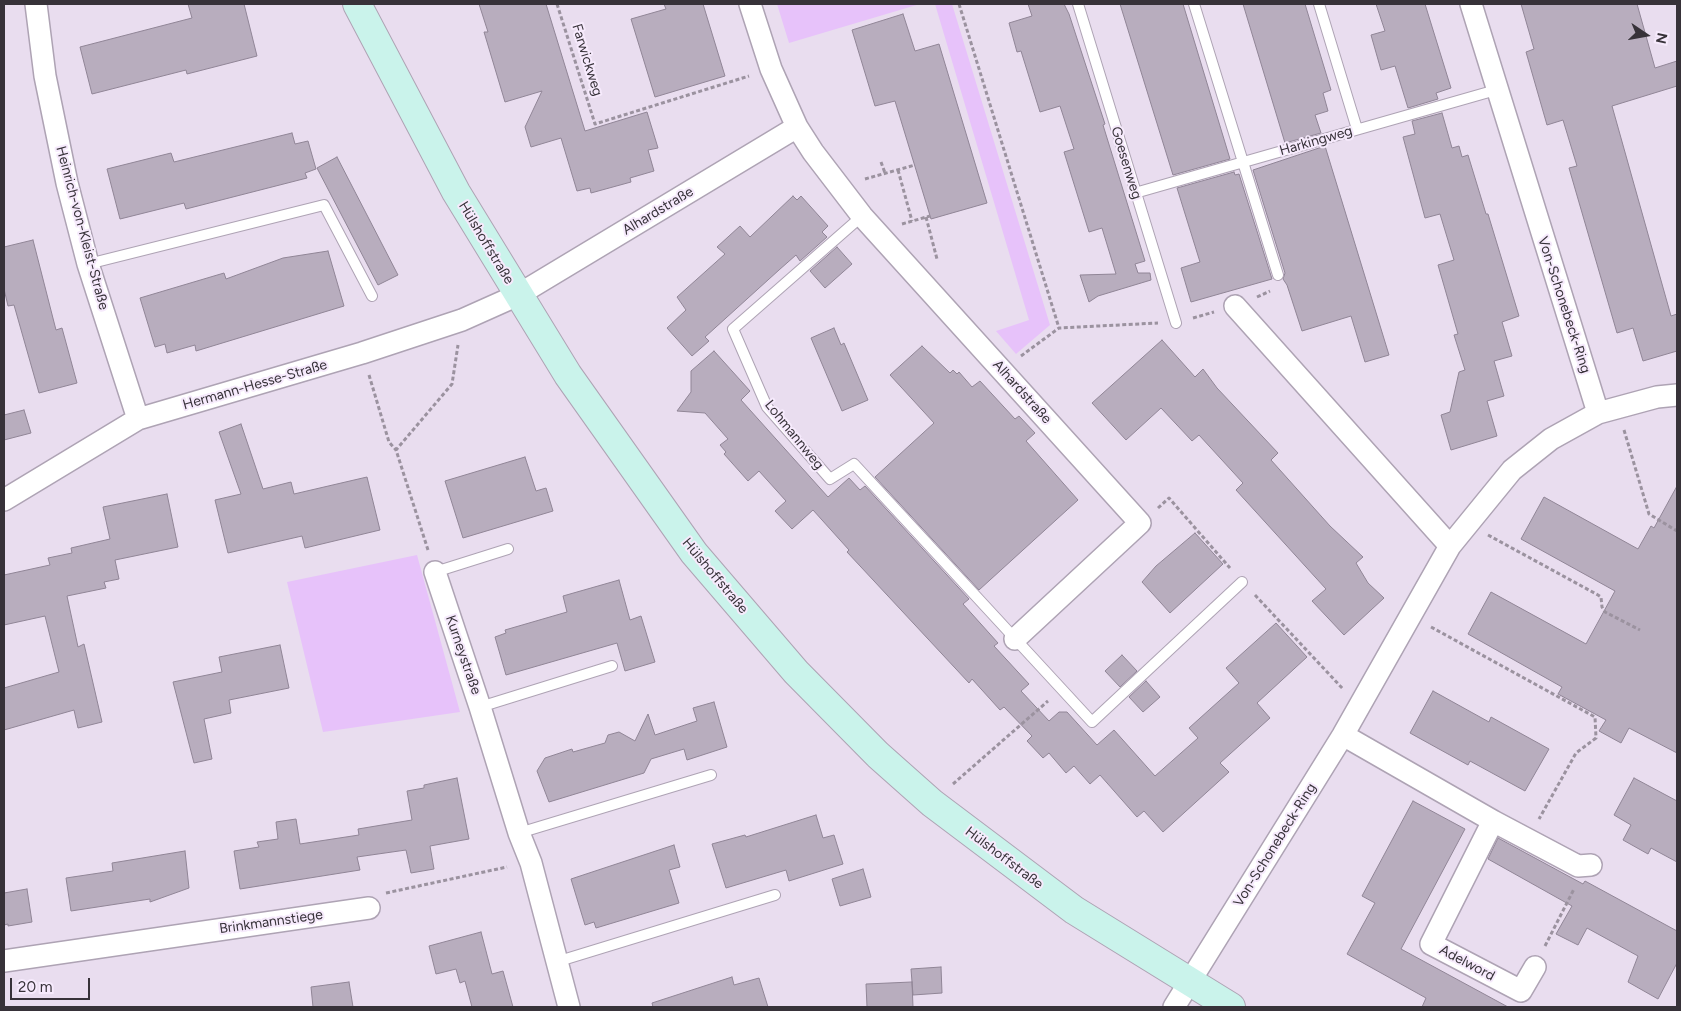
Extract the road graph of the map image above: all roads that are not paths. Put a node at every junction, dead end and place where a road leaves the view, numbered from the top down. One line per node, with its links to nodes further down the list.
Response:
1 (36, 4): 14 (street, Heinrich-von-Kleist-Straße)
2 (357, 4): 16 (main road, Hülshoffstraße)
3 (750, 4): 9 (street, Alhardstraße)
4 (1078, 4): 12 (lane, Goesenweg)
5 (1194, 4): 11 (lane)
6 (1319, 4): 10 (lane)
7 (1471, 4): 8 (street, Von-Schonebeck-Ring)
8 (1496, 90): 10 (lane, Harkingweg); 21 (street, Von-Schonebeck-Ring)
9 (797, 127): 13 (street, Alhardstraße); 16 (street, Alhardstraße)
10 (1357, 129): 11 (lane, Harkingweg)
11 (1242, 163): 12 (lane, Harkingweg); 15 (lane)
12 (1135, 194): 19 (lane, Goesenweg)
13 (862, 216): 28 (street, Alhardstraße); 28 (lane, Lohmannweg)
14 (88, 264): 17 (lane); 22 (street, Heinrich-von-Kleist-Straße)
15 (1278, 275)
16 (518, 295): 22 (street, Hermann-Hesse-Straße); 41 (main road, Hülshoffstraße)
17 (372, 296)
18 (1235, 306): 24 (street)
19 (1176, 323)
20 (1677, 395): 21 (street)
21 (1608, 411): 24 (street, Von-Schonebeck-Ring)
22 (138, 419): 23 (street, Hermann-Hesse-Straße)
23 (4, 500)
24 (1450, 546): 31 (street, Von-Schonebeck-Ring)
25 (508, 549): 26 (lane)
26 (435, 572): 30 (street, Kurneystraße)
27 (1242, 582): 28 (lane)
28 (1015, 639)
29 (612, 666): 30 (lane)
30 (480, 707): 34 (street, Kurneystraße)
31 (1343, 735): 33 (street); 41 (street, Von-Schonebeck-Ring)
32 (710, 775): 34 (lane)
33 (1494, 821): 35 (street); 40 (street, Adelword)
34 (519, 833): 39 (street, Kurneystraße)
35 (1586, 865)
36 (775, 895): 39 (lane)
37 (369, 908): 38 (street, Brinkmannstiege)
38 (4, 961)
39 (556, 962): 42 (street, Kurneystraße)
40 (1535, 966)
41 (1189, 983): 43 (street, Von-Schonebeck-Ring); 44 (main road, Hülshoffstraße)
42 (569, 1007)
43 (1174, 1007)
44 (1231, 1007)

